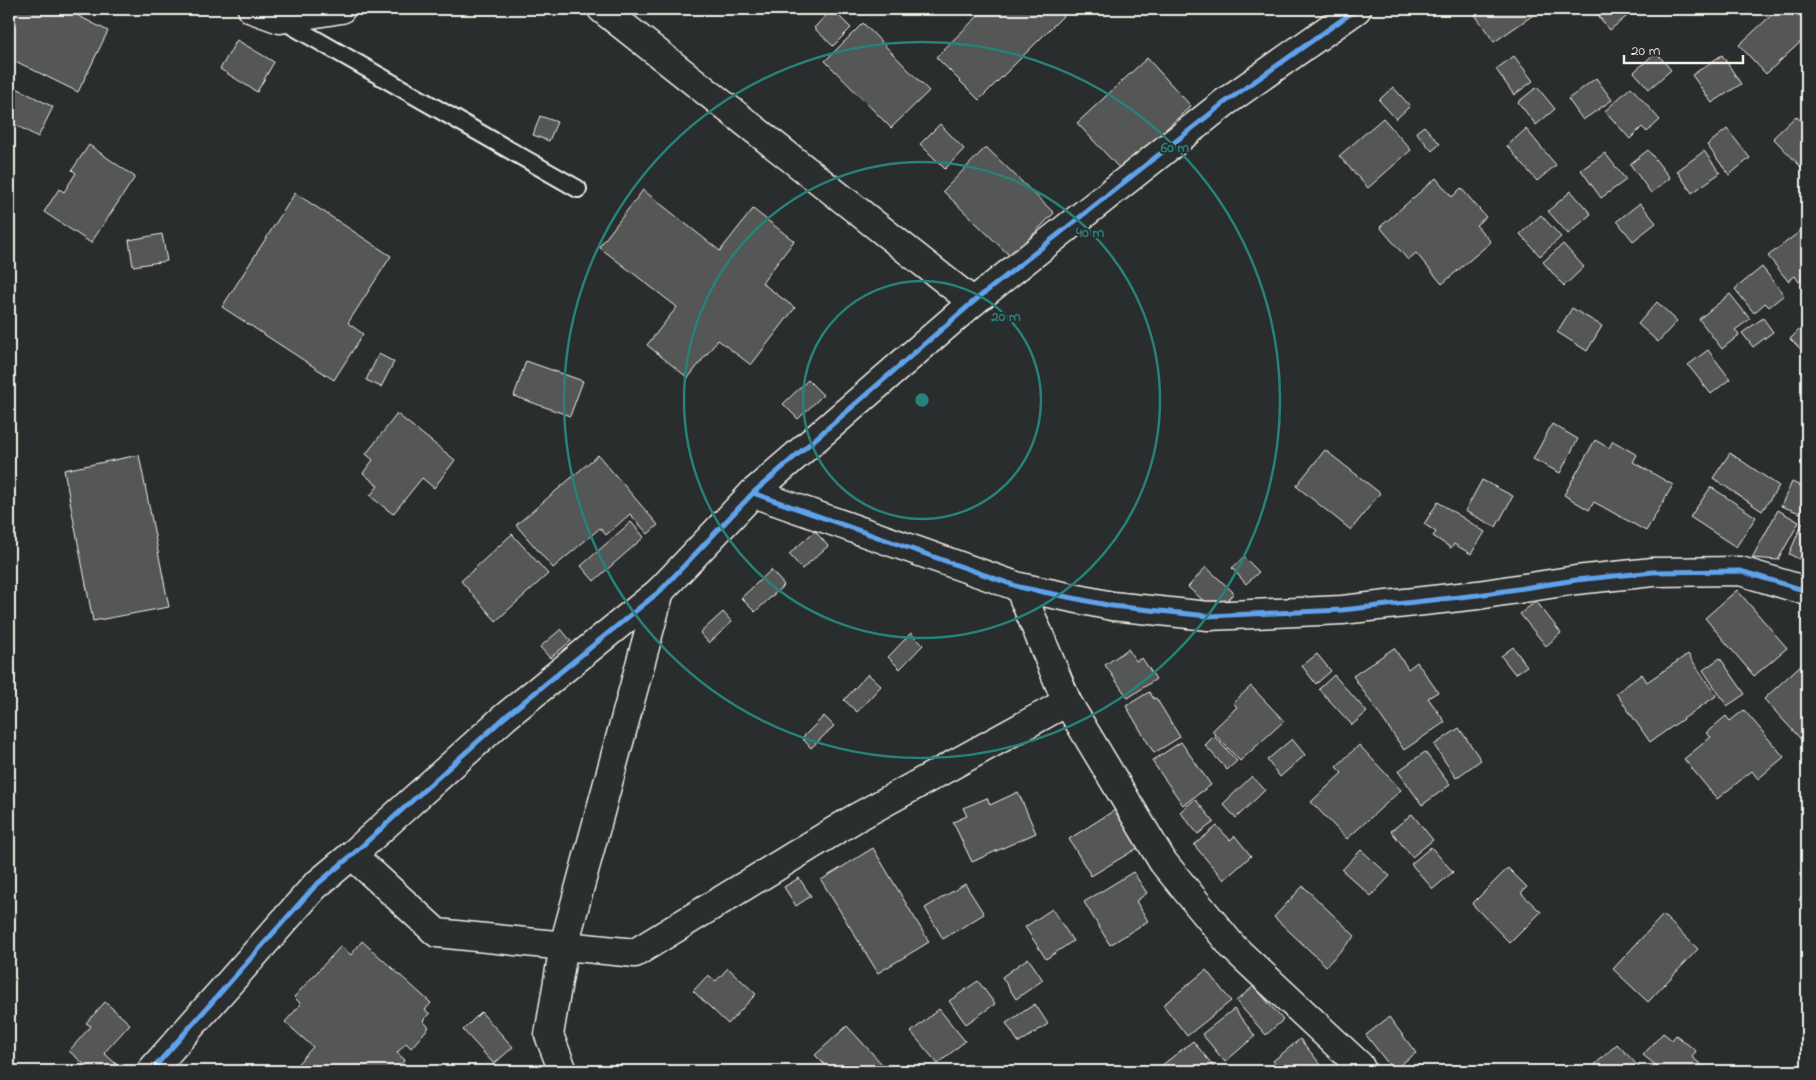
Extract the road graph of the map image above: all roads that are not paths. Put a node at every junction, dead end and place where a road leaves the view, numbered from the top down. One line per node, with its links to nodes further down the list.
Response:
1 (252, 9): 5 (street)
2 (341, 9): 5 (street)
3 (602, 9): 7 (street)
4 (1357, 9): 7 (street)
5 (280, 19): 6 (lane)
6 (578, 189)
7 (973, 302): 8 (street)
8 (753, 493): 9 (street); 10 (street)
9 (1019, 587): 11 (street); 12 (street)
10 (660, 591): 13 (street); 14 (street)
11 (1807, 591)
12 (1067, 702): 14 (street); 15 (street)
13 (352, 855): 14 (street); 16 (street)
14 (564, 945): 17 (street)
15 (1356, 1069)
16 (151, 1071)
17 (564, 1071)

